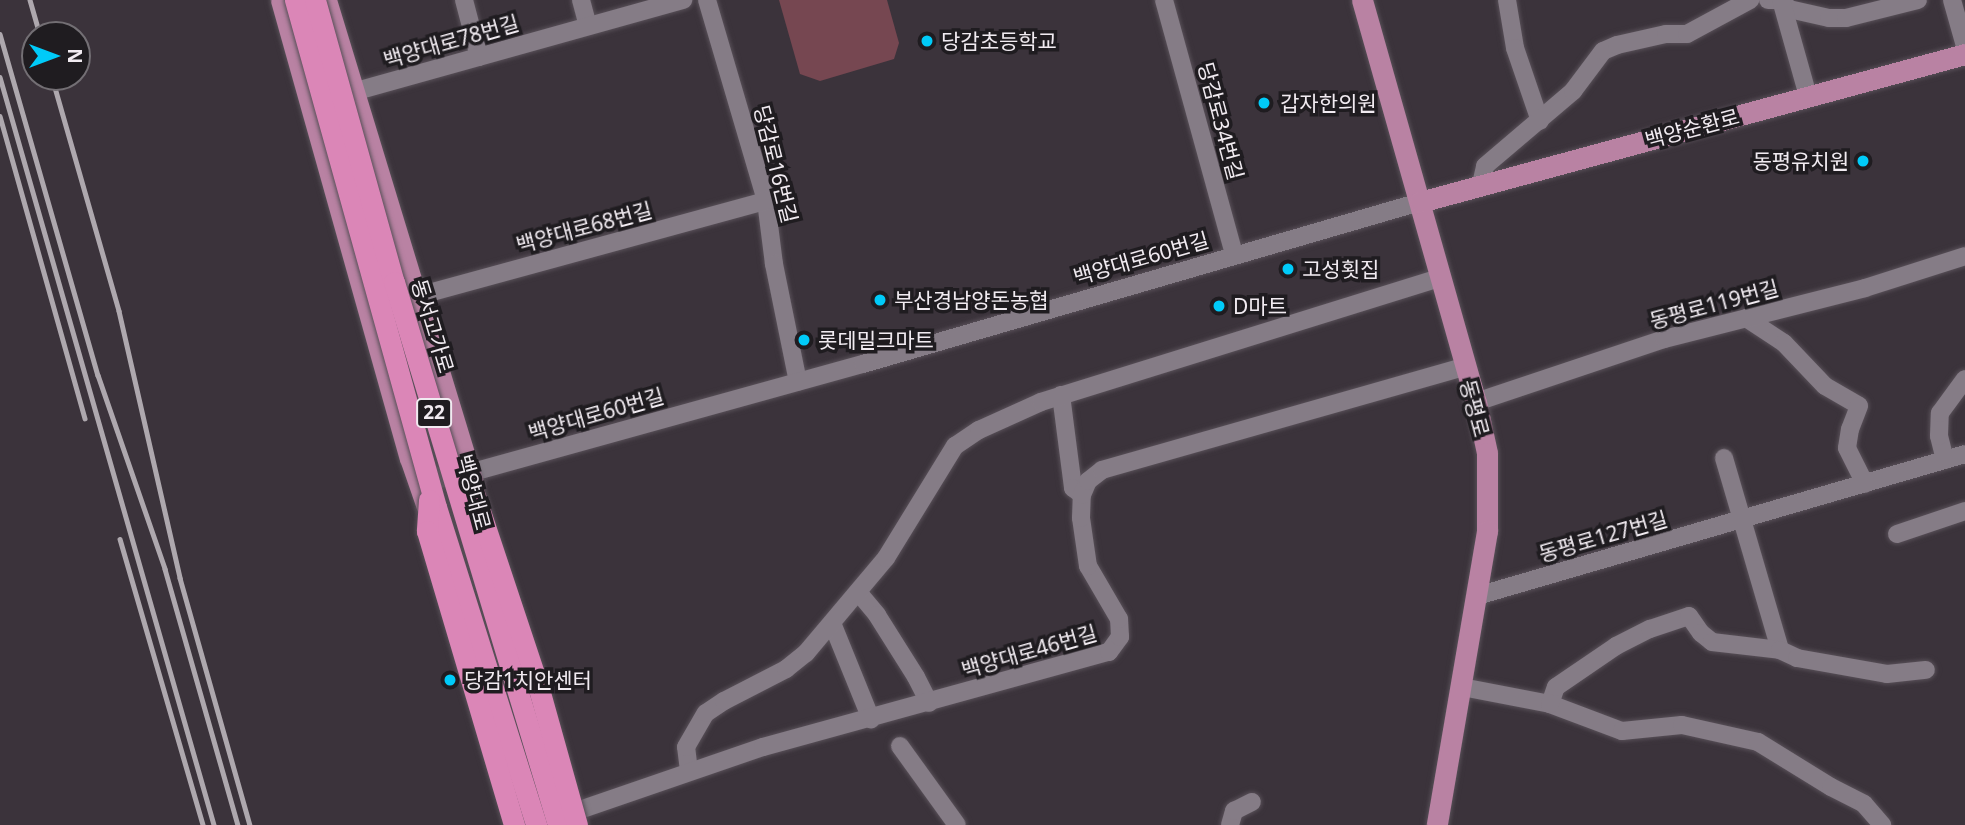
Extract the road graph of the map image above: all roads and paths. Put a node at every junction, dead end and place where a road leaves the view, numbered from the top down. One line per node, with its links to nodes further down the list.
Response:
1 (281, 0): 38 (main road)
2 (295, 0): 42 (highway, 동서고가로 / 22, bridge)
3 (314, 0): 63 (highway, 동서고가로, bridge)
4 (326, 0): 21 (main road, 백양대로)
5 (464, 0): 20 (street)
6 (581, 0): 17 (street)
7 (683, 0): 17 (street, 백양대로78번길)
8 (707, 0): 25 (street, 당감로16번길)
9 (1164, 0): 27 (street, 당감로34번길)
10 (1362, 0): 26 (main road, 동평로)
11 (1507, 0): 23 (street)
12 (1750, 0): 23 (street)
13 (1768, 0): 14 (street)
14 (1781, 0): 15 (street); 22 (street)
15 (1918, 0)
16 (1952, 0): 18 (street)
17 (588, 26): 20 (street, 백양대로78번길)
18 (1965, 46)
19 (1965, 54): 22 (main road, 백양순환로)
20 (479, 57): 21 (street, 백양대로78번길)
21 (353, 92): 30 (main road, 백양대로)
22 (1808, 96): 24 (main road, 백양순환로)
23 (1540, 121): 24 (street)
24 (1481, 184): 26 (main road, 백양순환로)
25 (766, 201): 30 (street, 백양대로68번길); 34 (street, 당감로16번길)
26 (1420, 202): 27 (street, 백양대로60번길); 29 (main road, 동평로)
27 (1234, 255): 34 (street, 백양대로60번길)
28 (1965, 256): 31 (street, 동평로119번길)
29 (1439, 278): 32 (main road, 동평로); 35 (street)
30 (414, 297): 41 (main road, 백양대로)
31 (1746, 318): 36 (street, 동평로119번길); 43 (street)
32 (1464, 368): 36 (main road, 동평로); 44 (street)
33 (1965, 379): 40 (street)
34 (798, 382): 41 (street, 백양대로60번길)
35 (1061, 395): 44 (street); 50 (street)
36 (1476, 402): 51 (main road, 동평로)
37 (1965, 454): 40 (street, 동평로127번길)
38 (410, 458): 41 (street, 백양대로60번길); 49 (main road)
39 (1724, 458): 46 (street)
40 (1945, 460): 43 (street, 동평로127번길)
41 (470, 473): 48 (main road, 백양대로)
42 (430, 484): 64 (highway, bridge); 65 (highway, 동서고가로 / 22, bridge)
43 (1865, 484): 46 (street, 동평로127번길)
44 (1082, 495): 57 (street, 백양대로46번길)
45 (1965, 511): 47 (street)
46 (1742, 520): 51 (street, 동평로127번길); 53 (street)
47 (1896, 534)
48 (489, 544): 49 (main road); 63 (main road, 백양대로)
49 (444, 556): 56 (main road)
50 (858, 592): 52 (street); 57 (street)
51 (1477, 596): 55 (main road, 동평로)
52 (832, 623): 59 (street); 61 (street)
53 (1780, 650): 54 (street); 58 (street)
54 (1926, 670)
55 (1462, 687): 58 (street); 68 (main road, 동평로)
56 (489, 703): 64 (main road); 65 (main road)
57 (929, 703): 59 (street, 백양대로46번길)
58 (1550, 704): 69 (street)
59 (871, 719): 61 (street, 백양대로46번길)
60 (900, 746): 66 (street)
61 (689, 771): 63 (street, 백양대로46번길)
62 (1252, 802): 67 (street)
63 (568, 822)
64 (513, 825)
65 (534, 825)
66 (957, 825)
67 (1230, 825)
68 (1437, 825)
69 (1882, 825)

